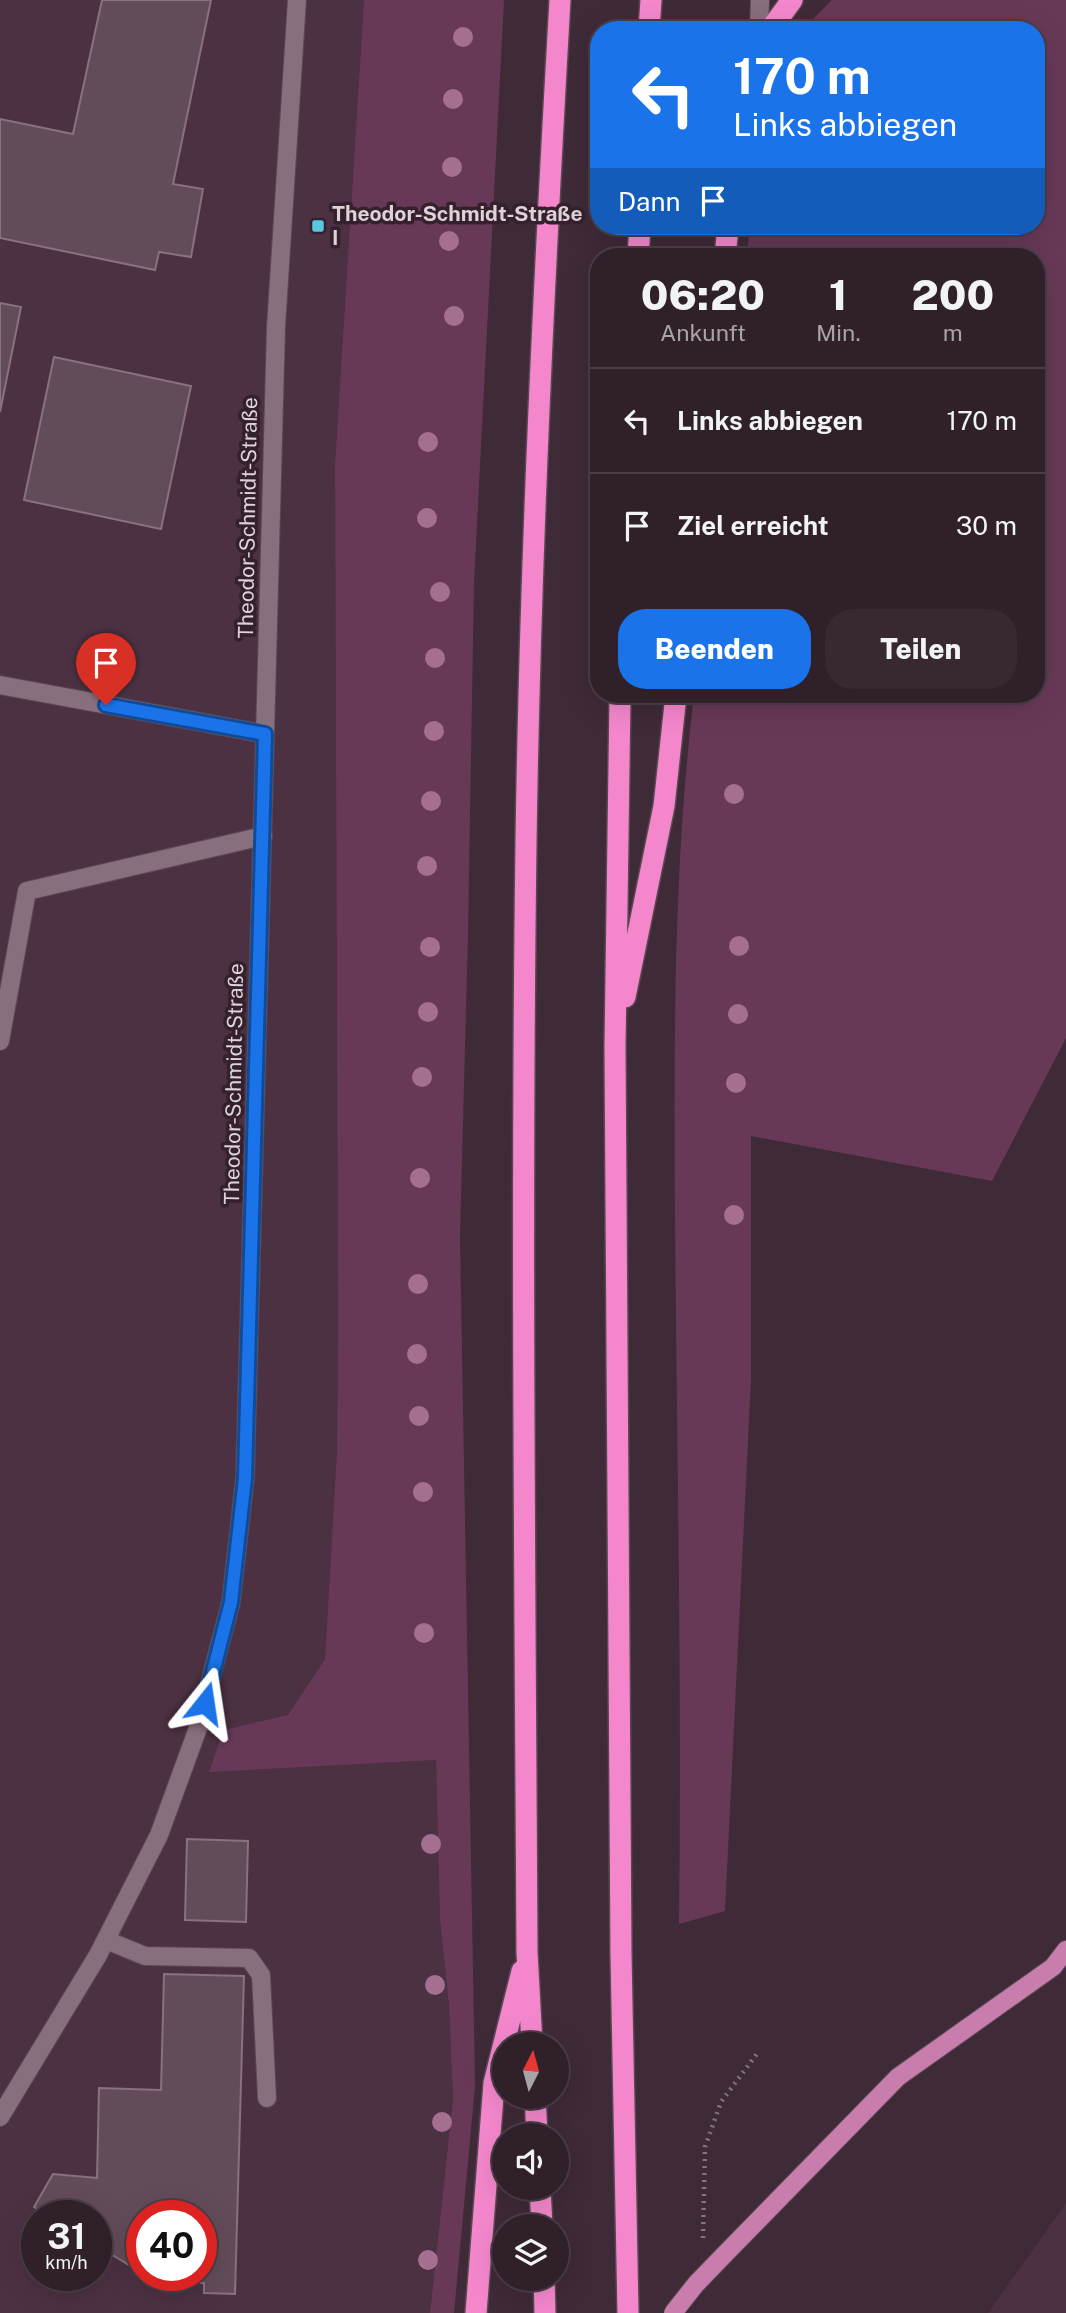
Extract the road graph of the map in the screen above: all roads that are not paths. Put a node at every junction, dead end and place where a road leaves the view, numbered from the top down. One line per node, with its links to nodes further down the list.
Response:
1 (297, 0): 12 (street, Theodor-Schmidt-Straße)
2 (560, 0): 18 (highway)
3 (651, 0): 6 (highway)
4 (761, 0): 7 (street)
5 (792, 0): 8 (highway)
6 (650, 21)
7 (760, 21)
8 (776, 21)
9 (0, 685): 12 (street)
10 (620, 703): 15 (highway)
11 (675, 703): 15 (highway)
12 (265, 734): 13 (street, Theodor-Schmidt-Straße)
13 (263, 836): 14 (street); 16 (street, Theodor-Schmidt-Straße)
14 (0, 1041)
15 (615, 1047): 25 (highway)
16 (106, 1940): 20 (street); 21 (street, Theodor-Schmidt-Straße)
17 (1066, 1950): 26 (main road, bridge)
18 (527, 1952): 19 (highway); 23 (highway)
19 (531, 2032)
20 (267, 2098)
21 (0, 2117)
22 (544, 2291): 24 (highway)
23 (476, 2313)
24 (545, 2313)
25 (628, 2313)
26 (673, 2313)

